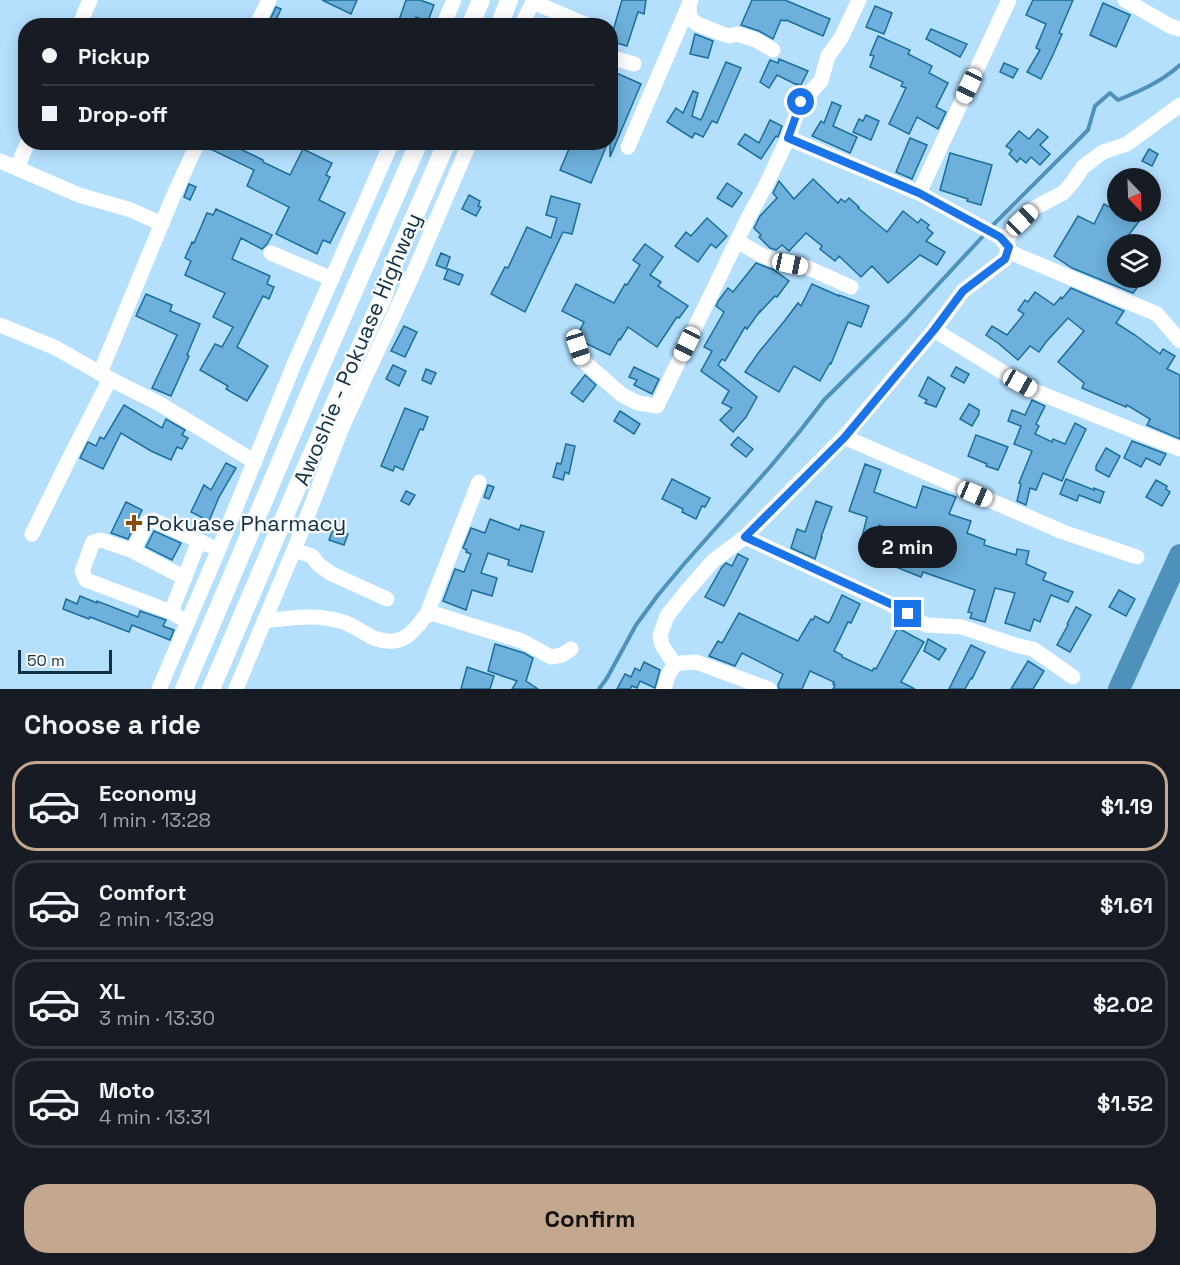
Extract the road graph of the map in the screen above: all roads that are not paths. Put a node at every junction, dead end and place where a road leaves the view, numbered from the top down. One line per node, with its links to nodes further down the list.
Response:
1 (90, 0): 11 (street)
2 (269, 0): 12 (street)
3 (454, 0): 13 (street)
4 (481, 0): 14 (main road)
5 (508, 0): 15 (main road)
6 (859, 0): 23 (street)
7 (1009, 0): 33 (street)
8 (1125, 0): 18 (street)
9 (533, 1): 16 (street); 17 (street)
10 (690, 3): 19 (street); 24 (street)
11 (82, 18)
12 (260, 18)
13 (446, 18)
14 (473, 18)
15 (502, 18)
16 (525, 18)
17 (571, 18)
18 (1180, 28)
19 (773, 50)
20 (618, 59): 21 (street)
21 (634, 64)
22 (1180, 105): 36 (street)
23 (788, 138): 33 (street); 35 (street)
24 (628, 147)
25 (24, 150): 32 (street)
26 (194, 150): 34 (street)
27 (388, 150): 38 (street)
28 (416, 150): 40 (main road, Awoshie - Pokuase Highway)
29 (443, 150): 41 (main road, Awoshie - Pokuase Highway)
30 (467, 150): 54 (street)
31 (0, 160): 32 (street)
32 (16, 168): 34 (street)
33 (919, 193): 36 (street)
34 (162, 224): 46 (street)
35 (736, 241): 39 (street); 45 (street)
36 (1006, 246): 43 (street); 44 (street)
37 (271, 253): 38 (street)
38 (332, 279): 49 (street)
39 (851, 287)
40 (348, 306): 41 (main road); 68 (main road, Awoshie - Pokuase Highway)
41 (372, 321): 69 (main road, Awoshie - Pokuase Highway)
42 (0, 325): 46 (street)
43 (934, 330): 47 (street); 48 (street)
44 (1180, 341)
45 (578, 347)
46 (105, 376): 49 (street); 51 (street)
47 (844, 438): 52 (street); 57 (street)
48 (1180, 449)
49 (255, 462): 56 (street)
50 (479, 482): 61 (street)
51 (32, 534)
52 (745, 537): 65 (street); 66 (street)
53 (199, 541): 55 (street); 56 (street); 58 (street)
54 (294, 550): 59 (street); 62 (street)
55 (133, 551): 58 (street); 60 (street)
56 (219, 551): 63 (street)
57 (1137, 557)
58 (185, 578): 60 (street)
59 (387, 599)
60 (171, 612): 63 (street)
61 (426, 616): 62 (street); 64 (street)
62 (264, 621): 70 (street)
63 (188, 622): 67 (street)
64 (571, 649)
65 (675, 665): 71 (street); 72 (street)
66 (1072, 677)
67 (159, 689)
68 (184, 689)
69 (211, 689)
70 (236, 689)
71 (664, 689)
72 (769, 689)

